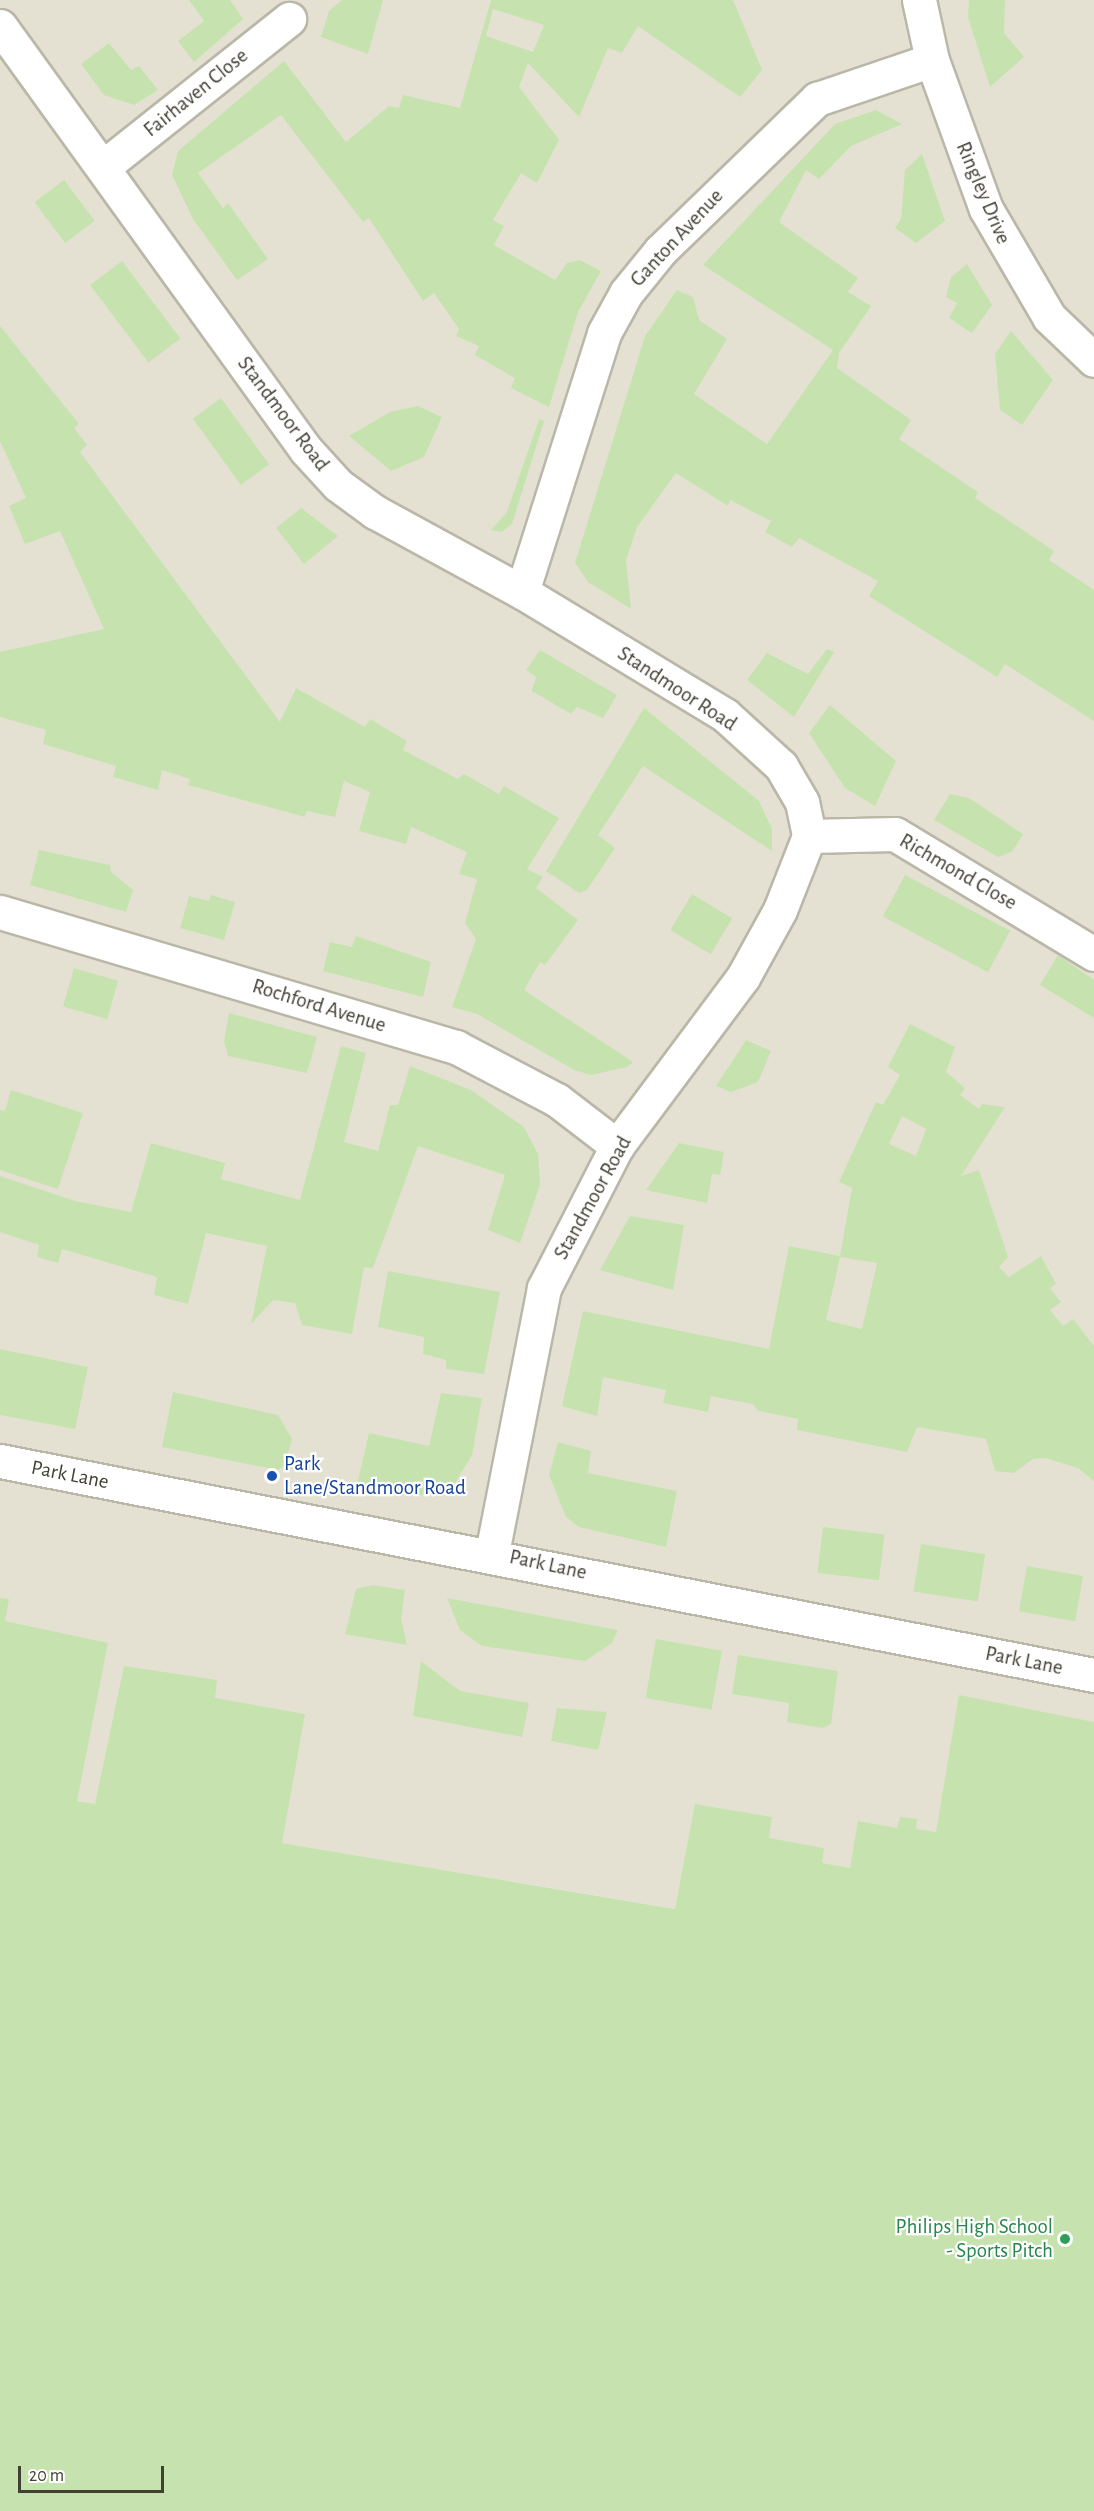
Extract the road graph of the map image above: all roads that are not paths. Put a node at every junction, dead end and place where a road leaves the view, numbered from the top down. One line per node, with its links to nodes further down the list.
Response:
1 (919, 0): 4 (street, Ringley Drive)
2 (290, 19): 5 (street, Fairhaven Close)
3 (0, 26): 5 (street, Standmoor Road)
4 (932, 60): 6 (street, Ringley Drive); 7 (street, Ganton Avenue)
5 (103, 167): 7 (street, Standmoor Road)
6 (1094, 360)
7 (522, 592): 8 (street, Standmoor Road)
8 (809, 836): 10 (street, Richmond Close); 11 (street, Standmoor Road)
9 (0, 912): 11 (street, Rochford Avenue)
10 (1094, 954)
11 (617, 1146): 13 (street, Standmoor Road)
12 (0, 1461): 13 (street, Park Lane)
13 (492, 1554): 14 (street, Park Lane)
14 (1094, 1675)

